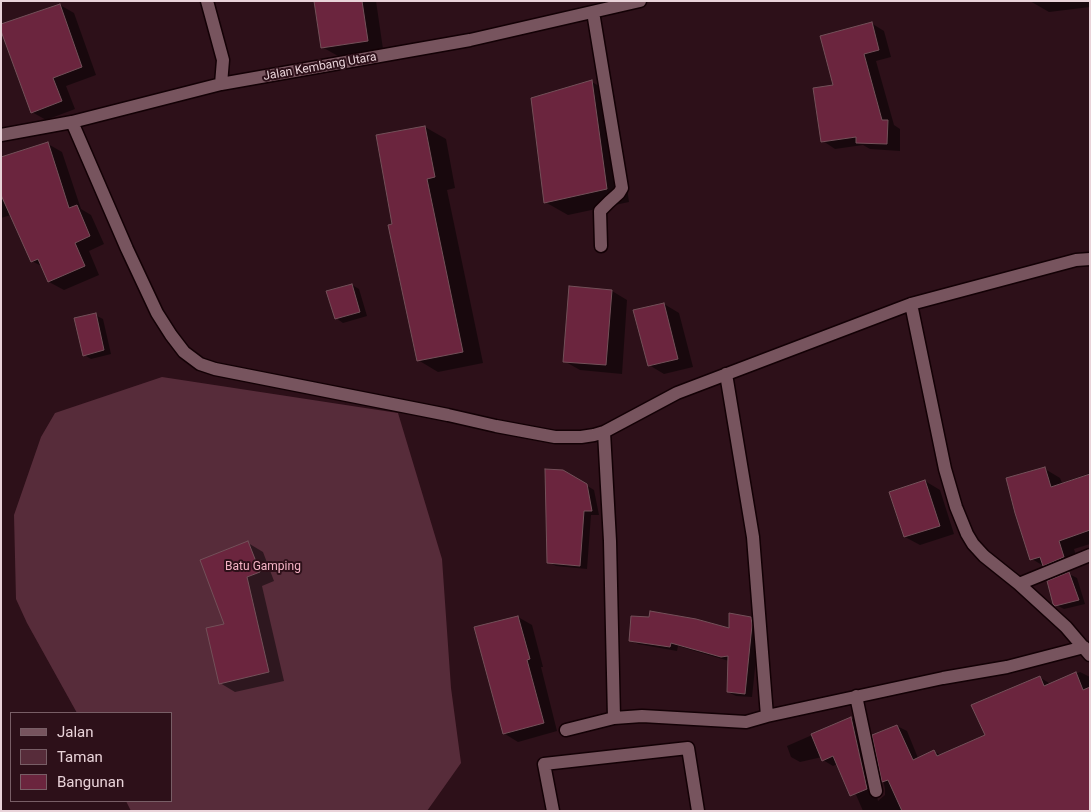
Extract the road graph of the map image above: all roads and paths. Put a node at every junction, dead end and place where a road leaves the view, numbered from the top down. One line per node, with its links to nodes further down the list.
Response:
1 (207, 1): 4 (street)
2 (640, 1): 3 (street, Jalan Kembang Utara)
3 (593, 12): 4 (street, Jalan Kembang Utara); 7 (street)
4 (221, 84): 5 (street, Jalan Kembang Utara)
5 (72, 122): 6 (street, Jalan Kembang Utara); 11 (street)
6 (1, 135)
7 (601, 246)
8 (1090, 259): 9 (street)
9 (911, 304): 10 (street); 13 (street)
10 (726, 374): 11 (street); 16 (street)
11 (604, 432): 17 (street)
12 (1090, 555): 13 (street)
13 (1020, 584): 14 (street)
14 (1087, 651): 15 (street)
15 (856, 696): 16 (street); 19 (street)
16 (767, 716): 17 (street)
17 (614, 718): 18 (street)
18 (566, 730)
19 (876, 791)
20 (553, 811): 21 (street)
21 (698, 811)

